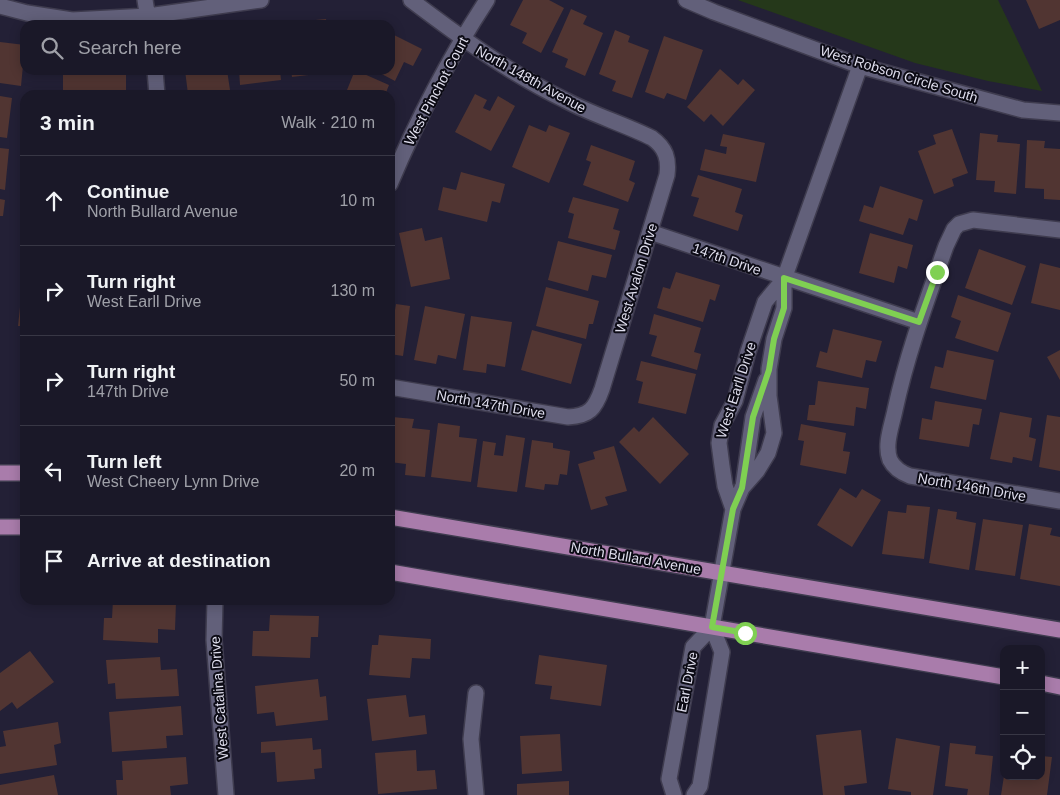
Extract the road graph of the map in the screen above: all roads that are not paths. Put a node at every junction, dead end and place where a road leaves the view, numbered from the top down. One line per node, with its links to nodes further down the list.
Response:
1 (145, 0): 8 (street)
2 (261, 0): 9 (street)
3 (411, 0): 10 (street, North 148th Avenue)
4 (487, 0): 10 (street, West Pinchot Court)
5 (686, 0): 11 (street, West Robson Circle South)
6 (0, 6): 7 (street)
7 (72, 20)
8 (148, 20)
9 (153, 20)
10 (462, 39): 15 (street, North 148th Avenue); 16 (street, West Pinchot Court)
11 (860, 66): 14 (street, West Robson Circle South); 19 (street, West Earll Drive)
12 (156, 75): 13 (street)
13 (157, 90)
14 (1060, 113)
15 (660, 144): 18 (street, West Avalon Drive)
16 (395, 173)
17 (1060, 230): 20 (street)
18 (650, 232): 19 (street, 147th Drive); 24 (street, West Avalon Drive)
19 (784, 278): 20 (street, 147th Drive); 22 (street, West Earll Drive); 23 (street, West Earll Drive)
20 (919, 322): 28 (street, North 146th Drive)
21 (395, 388): 24 (street, North 147th Drive)
22 (735, 401): 23 (street); 29 (street, West Earll Drive)
23 (765, 407): 27 (street, West Earll Drive); 27 (street, West Earll Drive)
24 (591, 410)
25 (0, 473): 26 (main road)
26 (20, 473)
27 (742, 488): 29 (street, West Earll Drive)
28 (1060, 502)
29 (733, 509): 34 (street, West Earll Drive)
30 (395, 518): 34 (main road, North Bullard Avenue)
31 (0, 527): 32 (main road)
32 (20, 527)
33 (395, 573): 36 (main road)
34 (722, 573): 36 (street, West Earll Drive); 37 (main road, North Bullard Avenue)
35 (215, 605): 42 (street, West Catalina Drive)
36 (712, 627): 38 (main road); 44 (street, Earl Drive); 45 (street, Earl Drive)
37 (1060, 630)
38 (1000, 676)
39 (1045, 684): 40 (main road)
40 (1060, 687)
41 (476, 693): 43 (street)
42 (226, 795)
43 (476, 795)
44 (674, 795)
45 (694, 795)

